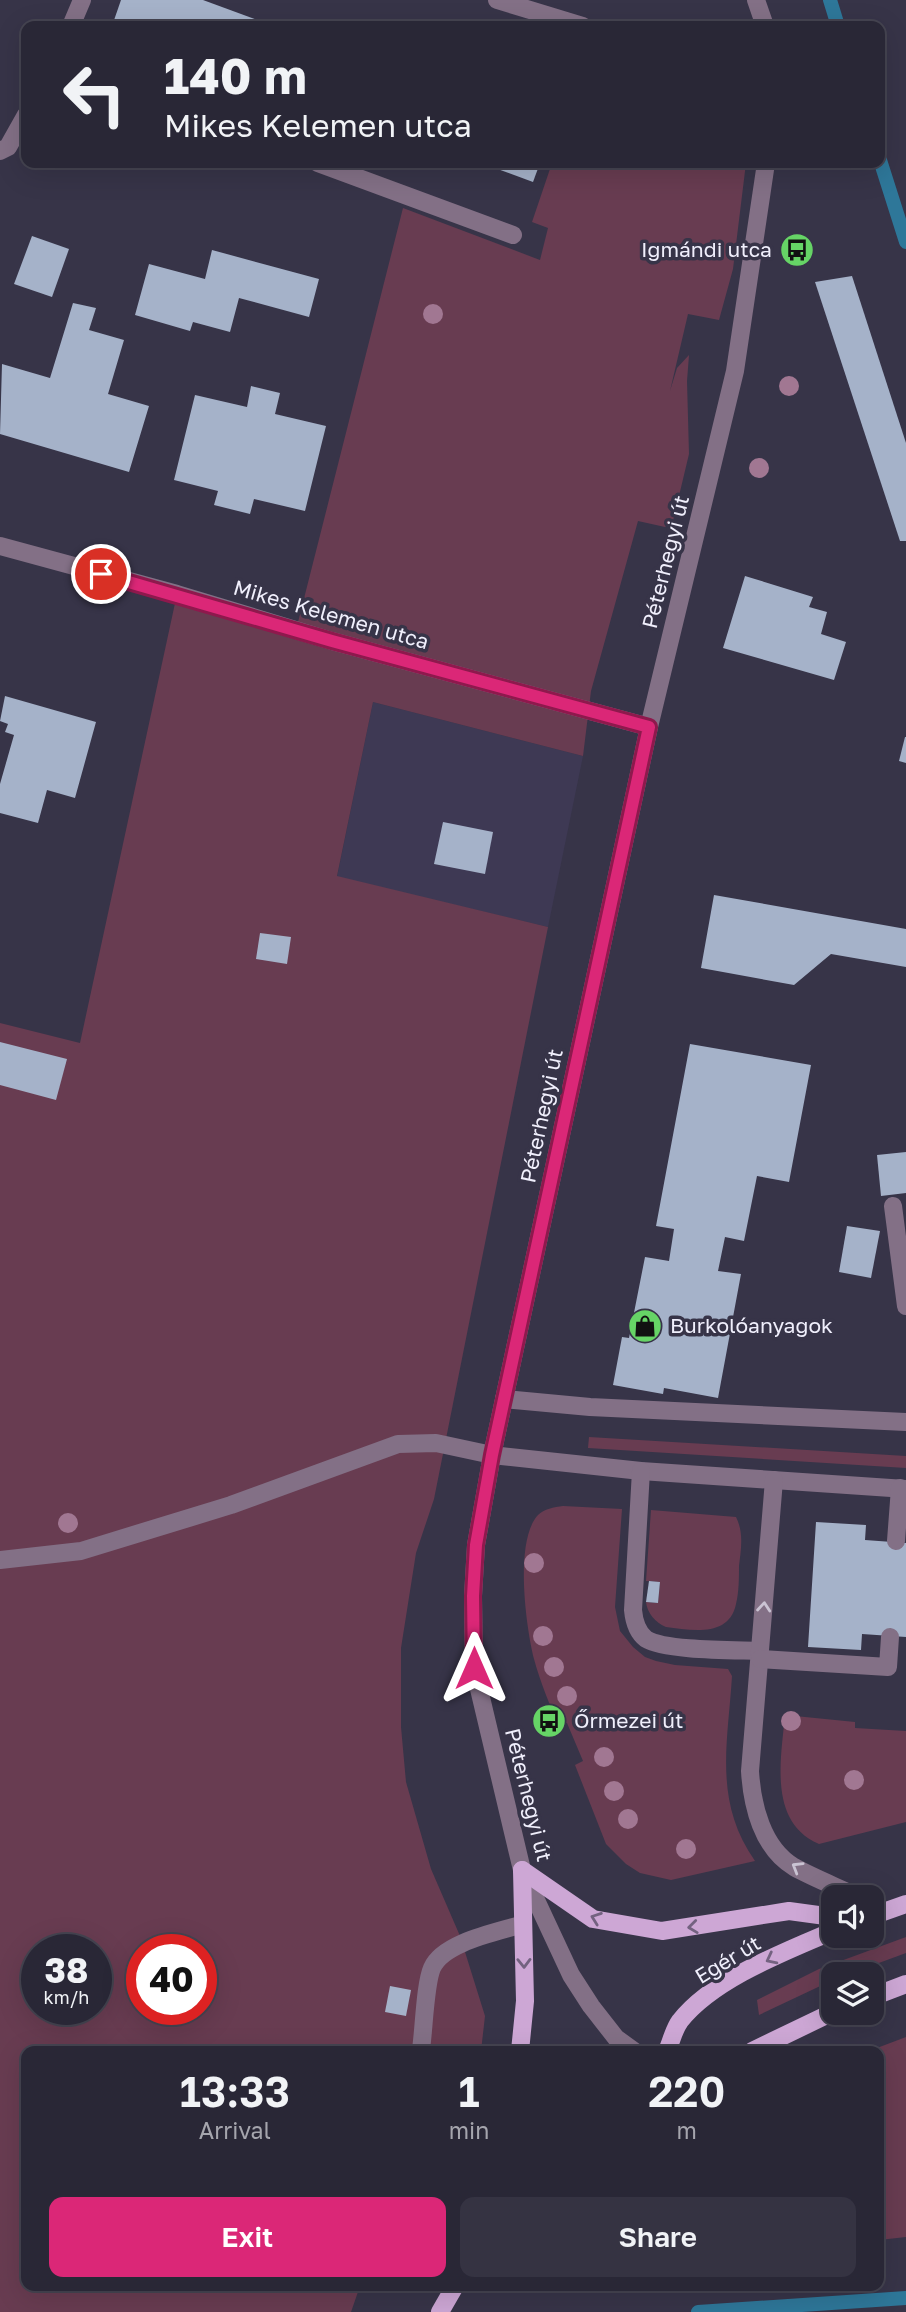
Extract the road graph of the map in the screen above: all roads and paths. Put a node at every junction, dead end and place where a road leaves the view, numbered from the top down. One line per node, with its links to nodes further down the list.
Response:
1 (82, 0): 4 (street)
2 (497, 0): 5 (street)
3 (756, 0): 6 (street)
4 (73, 21)
5 (566, 21)
6 (763, 21)
7 (21, 124): 8 (street)
8 (0, 151)
9 (332, 168): 11 (street)
10 (765, 168): 13 (street, Péterhegyi út)
11 (513, 235)
12 (0, 546): 13 (street, Mikes Kelemen utca)
13 (649, 727): 16 (street, Péterhegyi út)
14 (893, 1206): 15 (street)
15 (906, 1306)
16 (504, 1399): 17 (street); 18 (street, Péterhegyi út)
17 (906, 1422)
18 (492, 1455): 19 (street); 23 (street); 27 (street, Péterhegyi út)
19 (641, 1471): 20 (street); 25 (street)
20 (774, 1480): 21 (street); 25 (street, one-way to 20)
21 (903, 1488): 22 (street)
22 (896, 1541)
23 (0, 1560)
24 (890, 1637): 26 (street)
25 (760, 1655): 26 (street); 28 (street, one-way to 25)
26 (897, 1668)
27 (522, 1870): 31 (main road, one-way to 27); 32 (main road); 39 (street, Péterhegyi út)
28 (832, 1885)
29 (906, 1904): 30 (main road)
30 (884, 1908)
31 (821, 1915)
32 (523, 1924): 37 (street); 38 (main road, one-way to 38)
33 (821, 1936): 40 (main road, Egér út, one-way to 40)
34 (906, 1984): 35 (main road)
35 (884, 1992)
36 (821, 2018): 41 (main road)
37 (422, 2046)
38 (520, 2046)
39 (627, 2046)
40 (669, 2046)
41 (762, 2046)
42 (452, 2291): 43 (main road)
43 (440, 2312)

